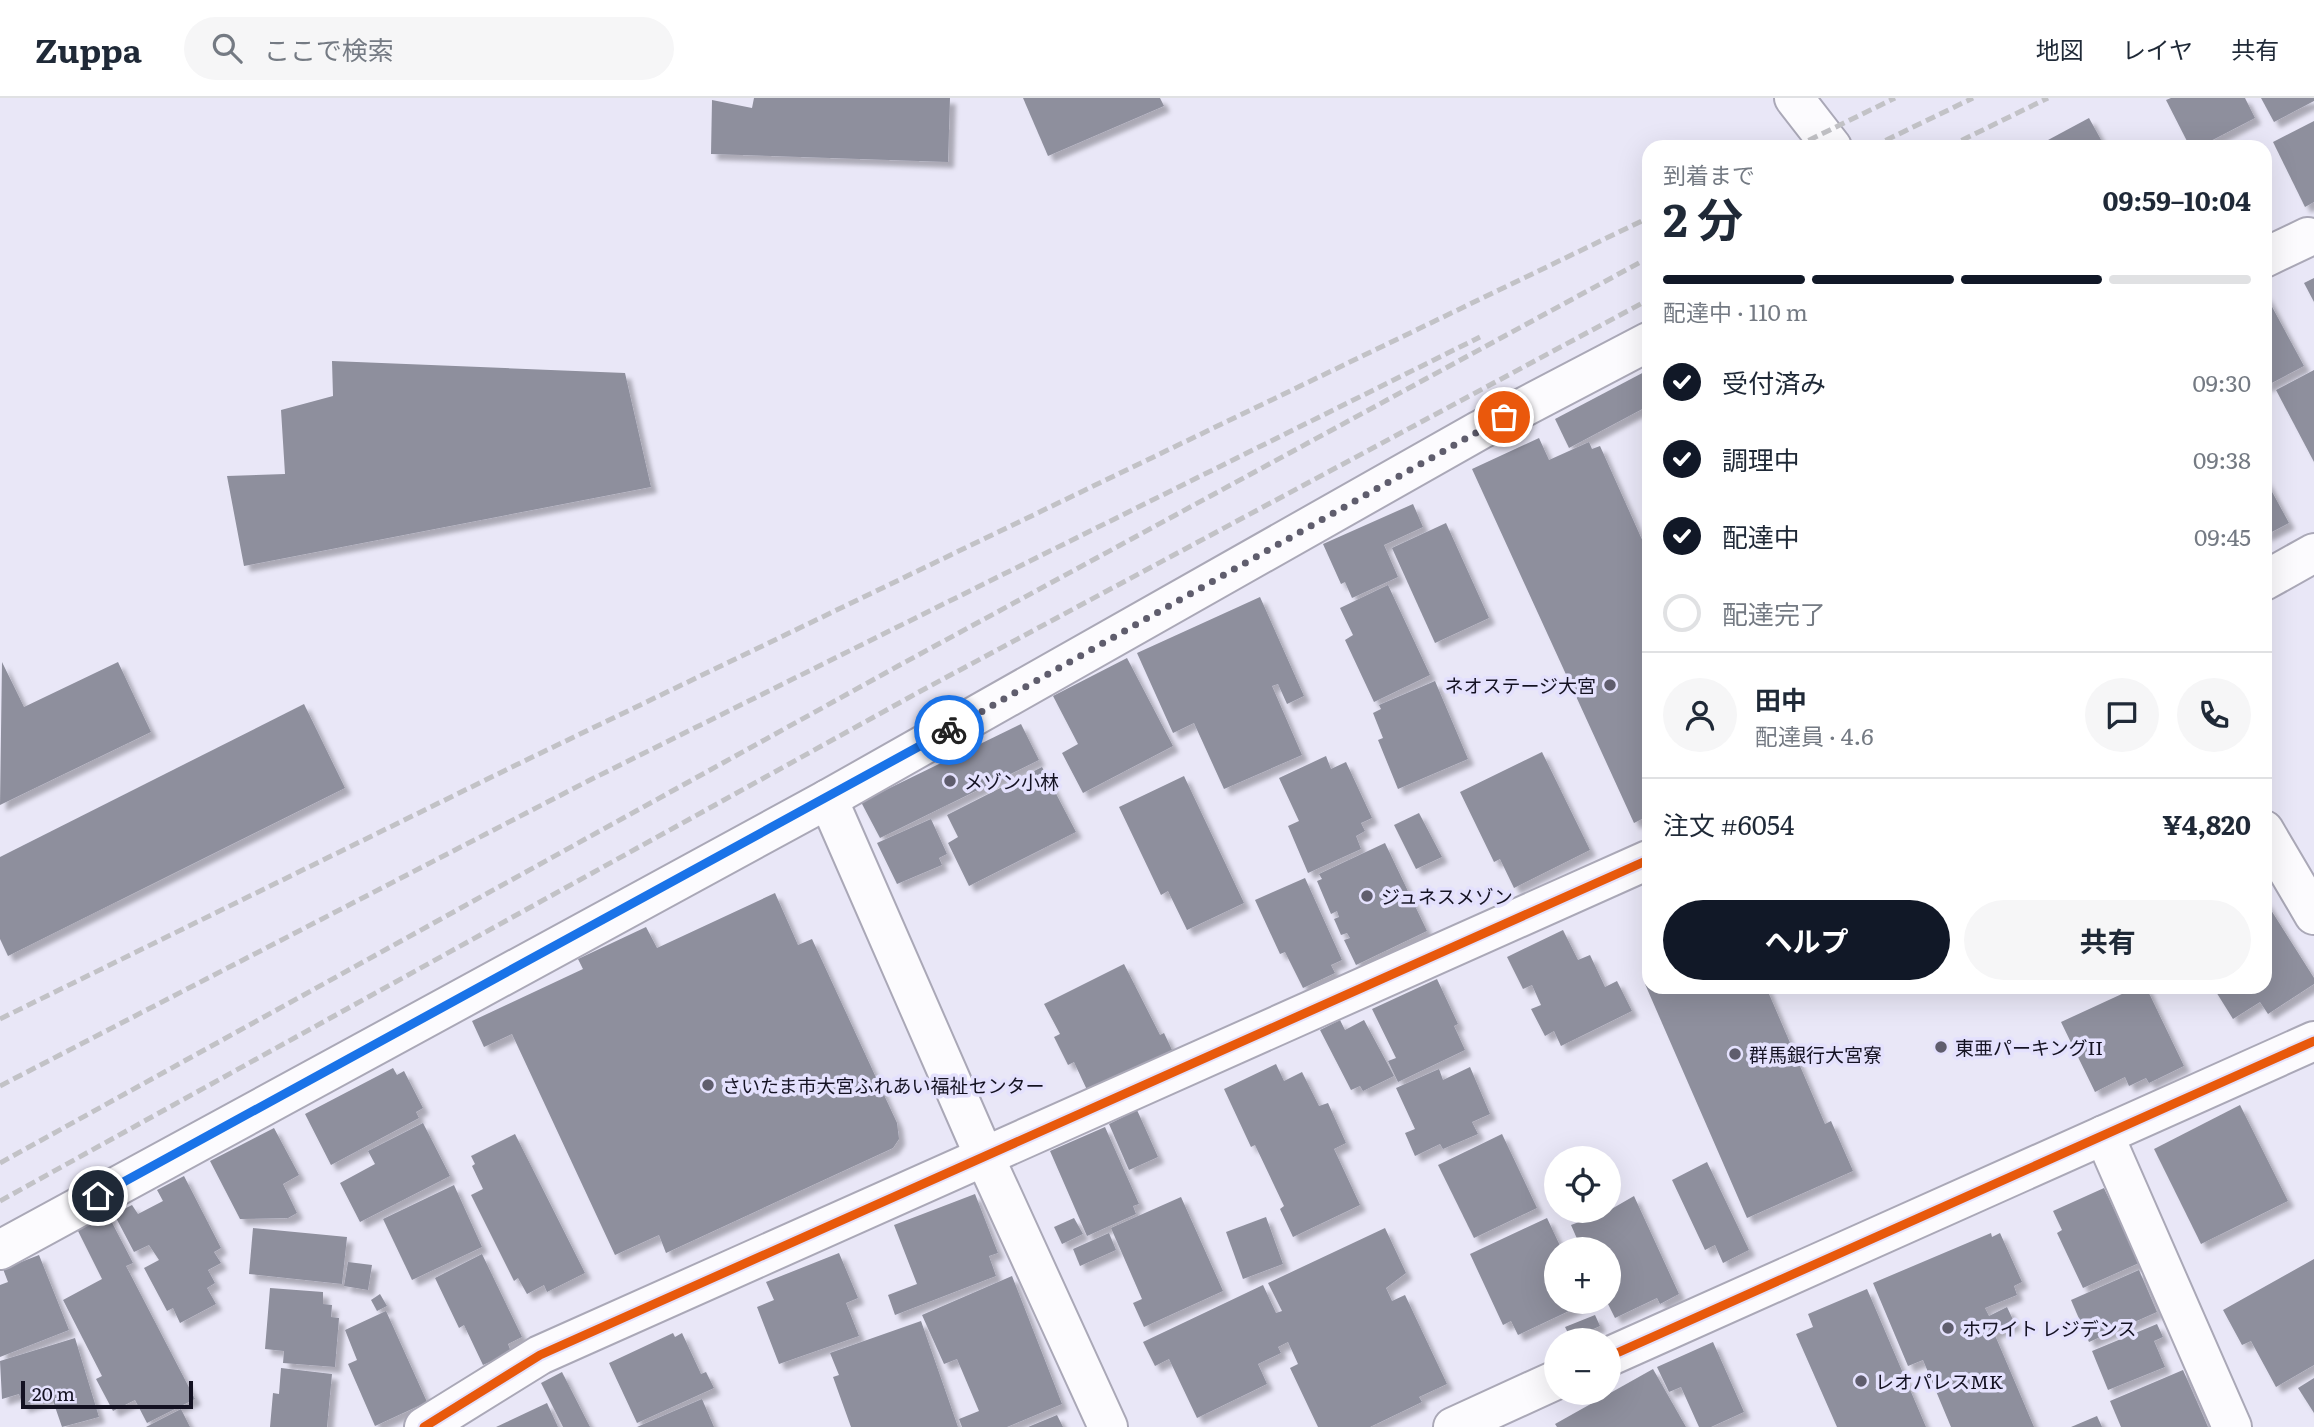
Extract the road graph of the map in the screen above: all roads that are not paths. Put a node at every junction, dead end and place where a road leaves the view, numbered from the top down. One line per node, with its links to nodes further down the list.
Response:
1 (1794, 98): 2 (street)
2 (1827, 140)
3 (2308, 237): 4 (street)
4 (2272, 254)
5 (1642, 345): 8 (street)
6 (2314, 553): 7 (street)
7 (2272, 577)
8 (828, 799): 14 (street); 15 (street)
9 (2272, 844): 11 (street)
10 (1642, 862): 14 (street)
11 (2314, 915)
12 (2314, 1041): 13 (street)
13 (2104, 1135): 16 (street); 22 (street)
14 (985, 1158): 19 (street); 20 (street)
15 (0, 1250)
16 (1621, 1351)
17 (1544, 1391): 18 (street)
18 (1518, 1414): 21 (street)
19 (424, 1427)
20 (1108, 1427)
21 (1453, 1427)
22 (2232, 1427)

